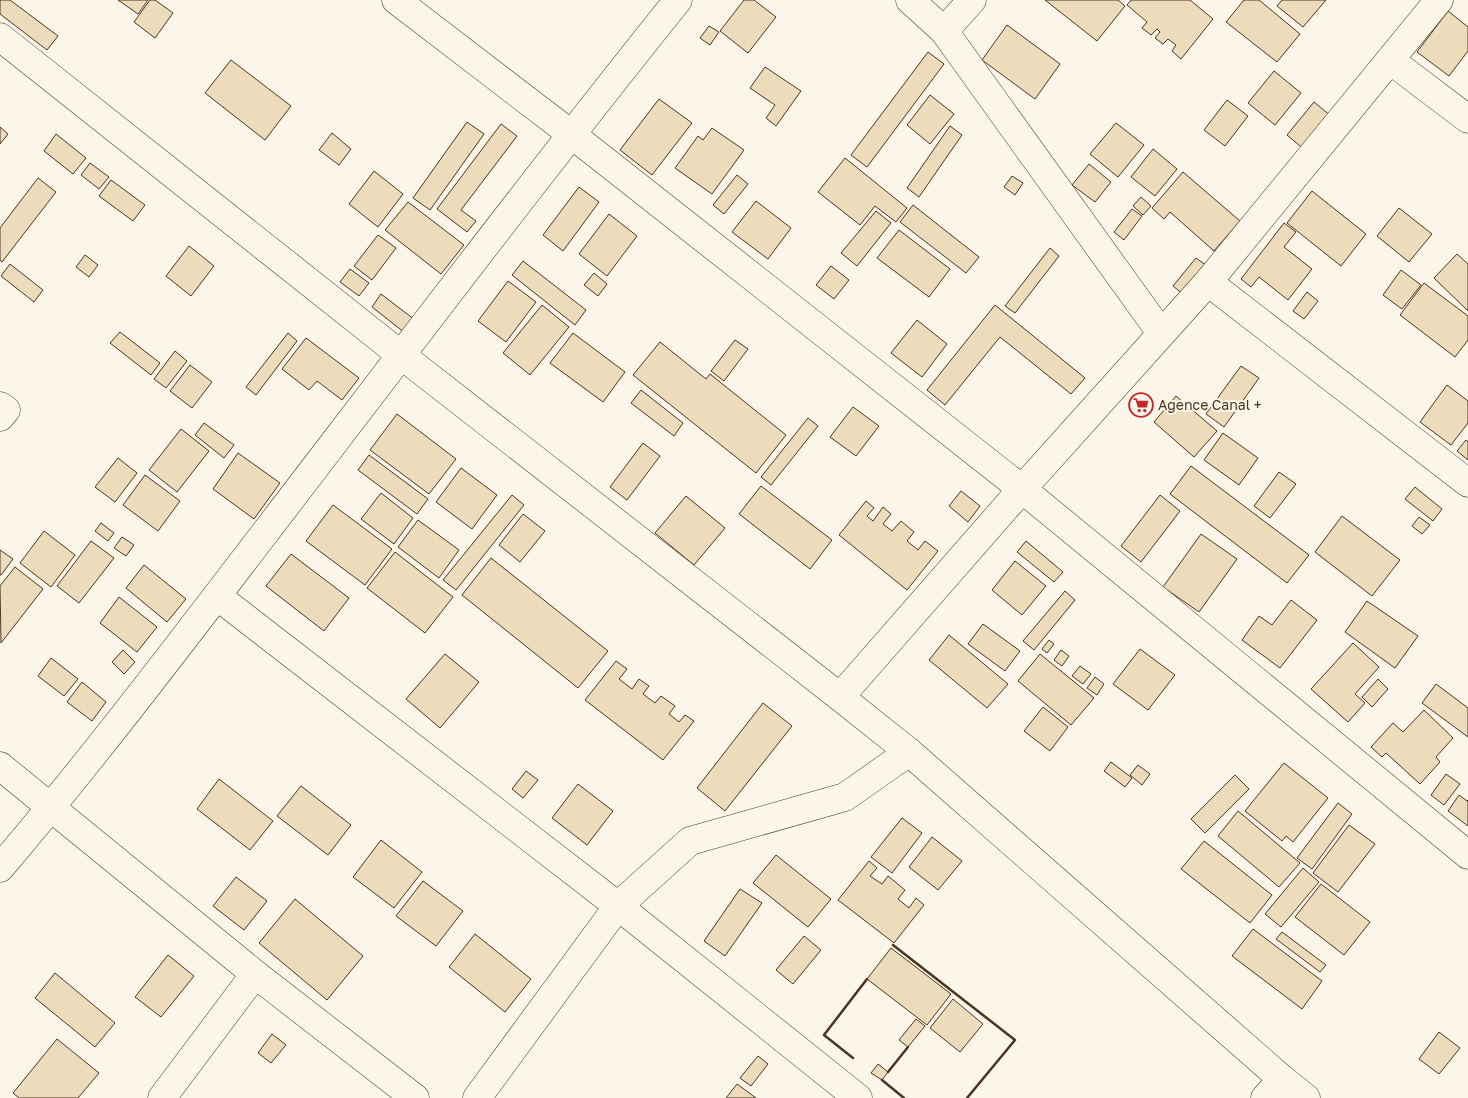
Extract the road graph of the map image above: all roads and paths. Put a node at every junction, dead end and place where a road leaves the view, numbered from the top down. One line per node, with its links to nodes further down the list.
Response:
1 (396, 0): 10 (street)
2 (678, 0): 10 (street)
3 (910, 0): 6 (street)
4 (972, 0): 6 (street)
5 (1439, 0): 8 (street)
6 (944, 31): 12 (street)
7 (0, 37): 13 (street)
8 (1390, 60): 9 (street); 11 (street)
9 (1468, 119)
10 (571, 134): 13 (street); 17 (street)
11 (1208, 282): 12 (street); 16 (street)
12 (1161, 333): 17 (street)
13 (401, 355): 18 (street); 19 (street)
14 (0, 406): 15 (street)
15 (0, 417)
16 (1468, 483)
17 (1022, 489): 19 (street); 23 (street)
18 (216, 596): 22 (street); 25 (street)
19 (840, 697): 20 (street)
20 (909, 752): 25 (street); 27 (street)
21 (0, 766): 22 (street)
22 (52, 807): 24 (street); 26 (street)
23 (1468, 855)
24 (0, 868)
25 (618, 906): 30 (street); 31 (street)
26 (255, 974): 28 (street); 29 (street)
27 (1274, 1088): 32 (street)
28 (162, 1098)
29 (415, 1098)
30 (477, 1098)
31 (858, 1098)
32 (1306, 1098)

